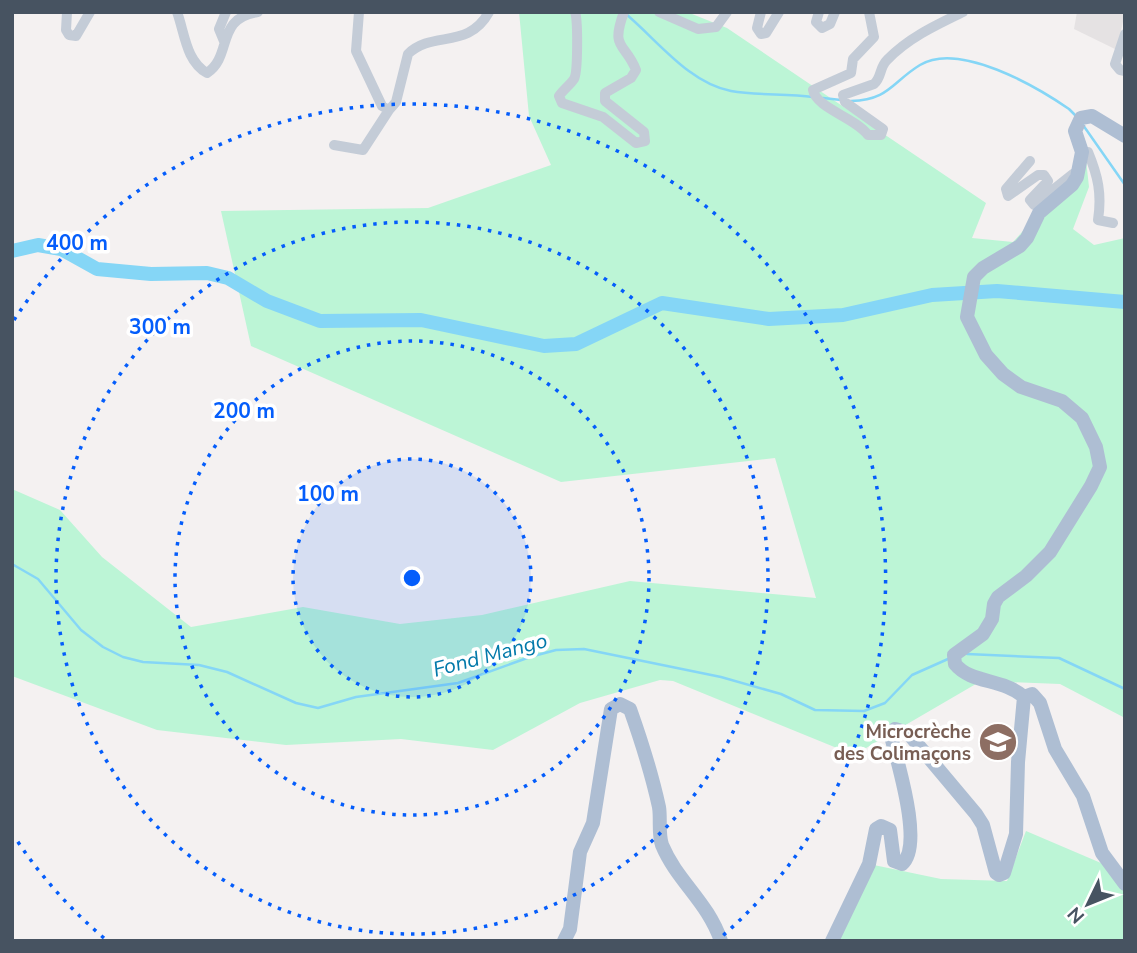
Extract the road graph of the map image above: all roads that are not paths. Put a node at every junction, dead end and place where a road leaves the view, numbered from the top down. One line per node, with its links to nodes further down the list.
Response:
1 (67, 12): 2 (street)
2 (90, 12)
3 (177, 12): 19 (street)
4 (226, 12): 19 (street)
5 (258, 12): 19 (street)
6 (359, 12): 21 (street)
7 (489, 12): 21 (street)
8 (575, 12): 9 (street)
9 (624, 12)
10 (659, 12): 11 (street)
11 (727, 12)
12 (761, 12): 13 (street)
13 (779, 12)
14 (819, 12): 15 (street)
15 (835, 12)
16 (869, 12): 17 (street)
17 (963, 12)
18 (1125, 34): 20 (street)
19 (224, 41)
20 (1125, 71)
21 (389, 110): 23 (street)
22 (1125, 136): 24 (main road)
23 (334, 145)
24 (1082, 152): 26 (main road); 27 (street)
25 (1030, 161): 26 (street)
26 (1077, 177): 28 (main road)
27 (1113, 223)
28 (1024, 697): 29 (main road); 32 (main road)
29 (1125, 884)
30 (564, 941): 31 (main road)
31 (721, 941)
32 (832, 941)

